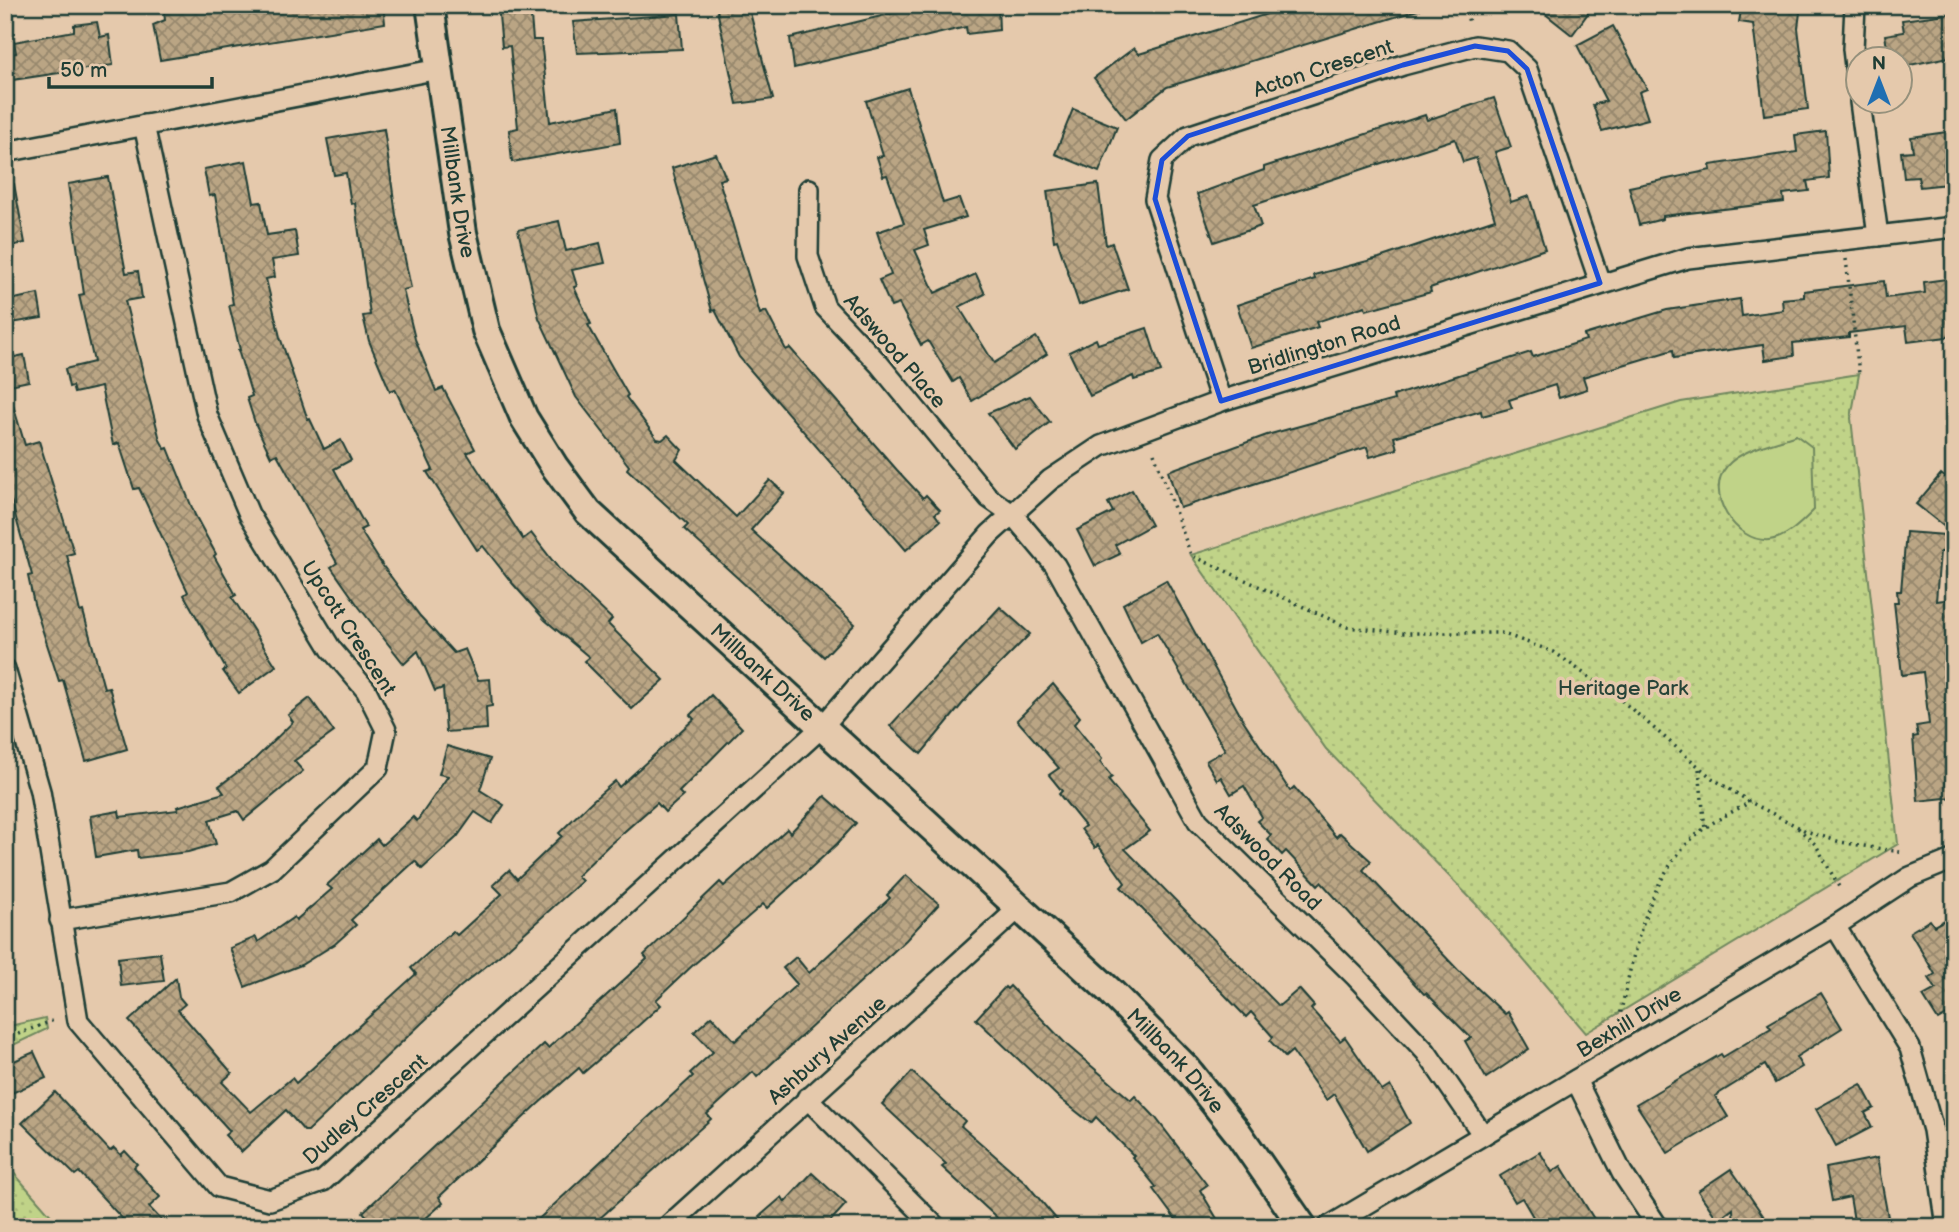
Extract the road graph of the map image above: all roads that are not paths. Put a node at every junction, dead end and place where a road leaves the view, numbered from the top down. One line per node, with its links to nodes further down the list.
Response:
1 (430, 5): 4 (street, Millbank Drive)
2 (1855, 5): 3 (street)
3 (1853, 46)
4 (439, 69): 6 (street); 15 (street, Millbank Drive)
5 (1862, 116): 10 (street)
6 (144, 125): 7 (street); 18 (street, Upcott Crescent)
7 (5, 152)
8 (809, 189): 13 (street, Adswood Place)
9 (1954, 227): 10 (street, Bridlington Road)
10 (1878, 236): 11 (street, Bridlington Road)
11 (1600, 283): 12 (street, Bridlington Road); 12 (street, Acton Crescent)
12 (1221, 401): 13 (street, Bridlington Road)
13 (1012, 514): 15 (street, Bridlington Road); 22 (street, Adswood Road)
14 (5, 669): 18 (street, Dudley Crescent)
15 (822, 727): 17 (street, Millbank Drive); 18 (street, Dudley Crescent)
16 (1954, 859): 19 (street, Bexhill Drive)
17 (1018, 908): 21 (street, Ashbury Avenue); 25 (street, Millbank Drive)
18 (60, 920)
19 (1835, 926): 20 (street, Bexhill Drive); 28 (street)
20 (1576, 1080): 22 (street, Bexhill Drive); 27 (street)
21 (807, 1098): 23 (street, Ashbury Avenue); 24 (street)
22 (1483, 1135): 26 (street, Bexhill Drive)
23 (667, 1227)
24 (936, 1227)
25 (1303, 1227)
26 (1328, 1227)
27 (1658, 1227)
28 (1947, 1227)

